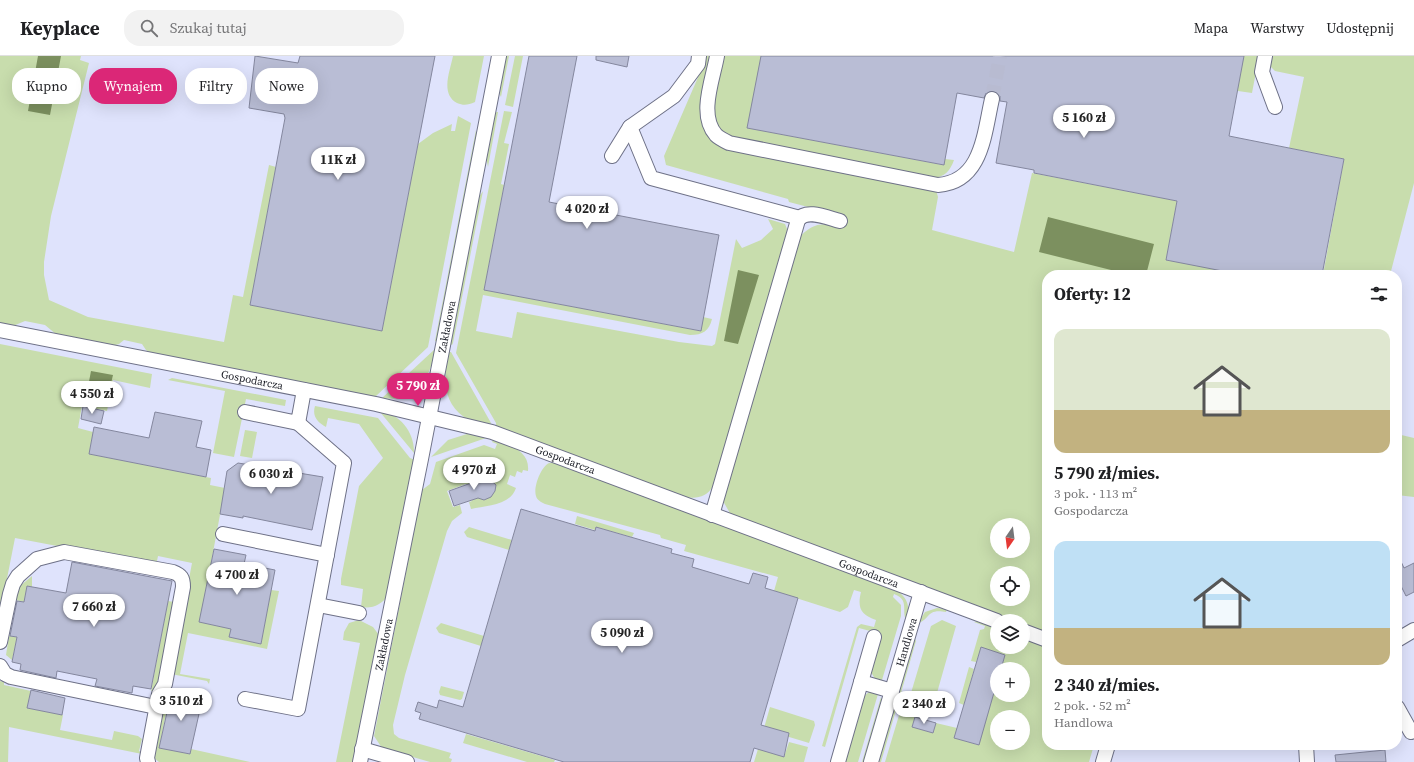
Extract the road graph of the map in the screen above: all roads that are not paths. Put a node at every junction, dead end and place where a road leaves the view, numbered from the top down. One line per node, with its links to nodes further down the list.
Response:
1 (499, 56): 14 (street, Zakładowa)
2 (699, 56): 7 (street)
3 (717, 56): 5 (street)
4 (1265, 56): 6 (street)
5 (992, 99)
6 (1275, 107)
7 (630, 127): 8 (street); 9 (street)
8 (612, 156)
9 (800, 218): 10 (street); 16 (street)
10 (840, 221)
11 (0, 330): 12 (street, Gospodarcza)
12 (304, 390): 14 (street, Gospodarcza); 15 (street)
13 (245, 412): 15 (street)
14 (429, 416): 16 (street, Gospodarcza); 39 (street, Zakładowa)
15 (298, 422): 18 (street)
16 (712, 515): 19 (street, Gospodarcza)
17 (223, 534): 18 (street)
18 (327, 555): 20 (street)
19 (921, 592): 22 (street, Gospodarcza); 31 (street, Handlowa)
20 (318, 605): 21 (street); 32 (street)
21 (359, 613)
22 (990, 618)
23 (1414, 630): 26 (street)
24 (1030, 634): 27 (street)
25 (874, 637): 30 (street)
26 (1402, 637)
27 (1042, 638)
28 (0, 642): 33 (street)
29 (0, 666): 33 (street)
30 (861, 682): 31 (street); 41 (street)
31 (892, 691): 42 (street, Handlowa)
32 (245, 699)
33 (156, 707): 38 (street)
34 (1402, 720): 35 (street)
35 (1407, 732)
36 (1107, 750): 43 (street)
37 (1307, 750): 44 (street)
38 (148, 756)
39 (361, 756): 40 (street)
40 (407, 762)
41 (838, 762)
42 (871, 762)
43 (1103, 762)
44 (1308, 762)

